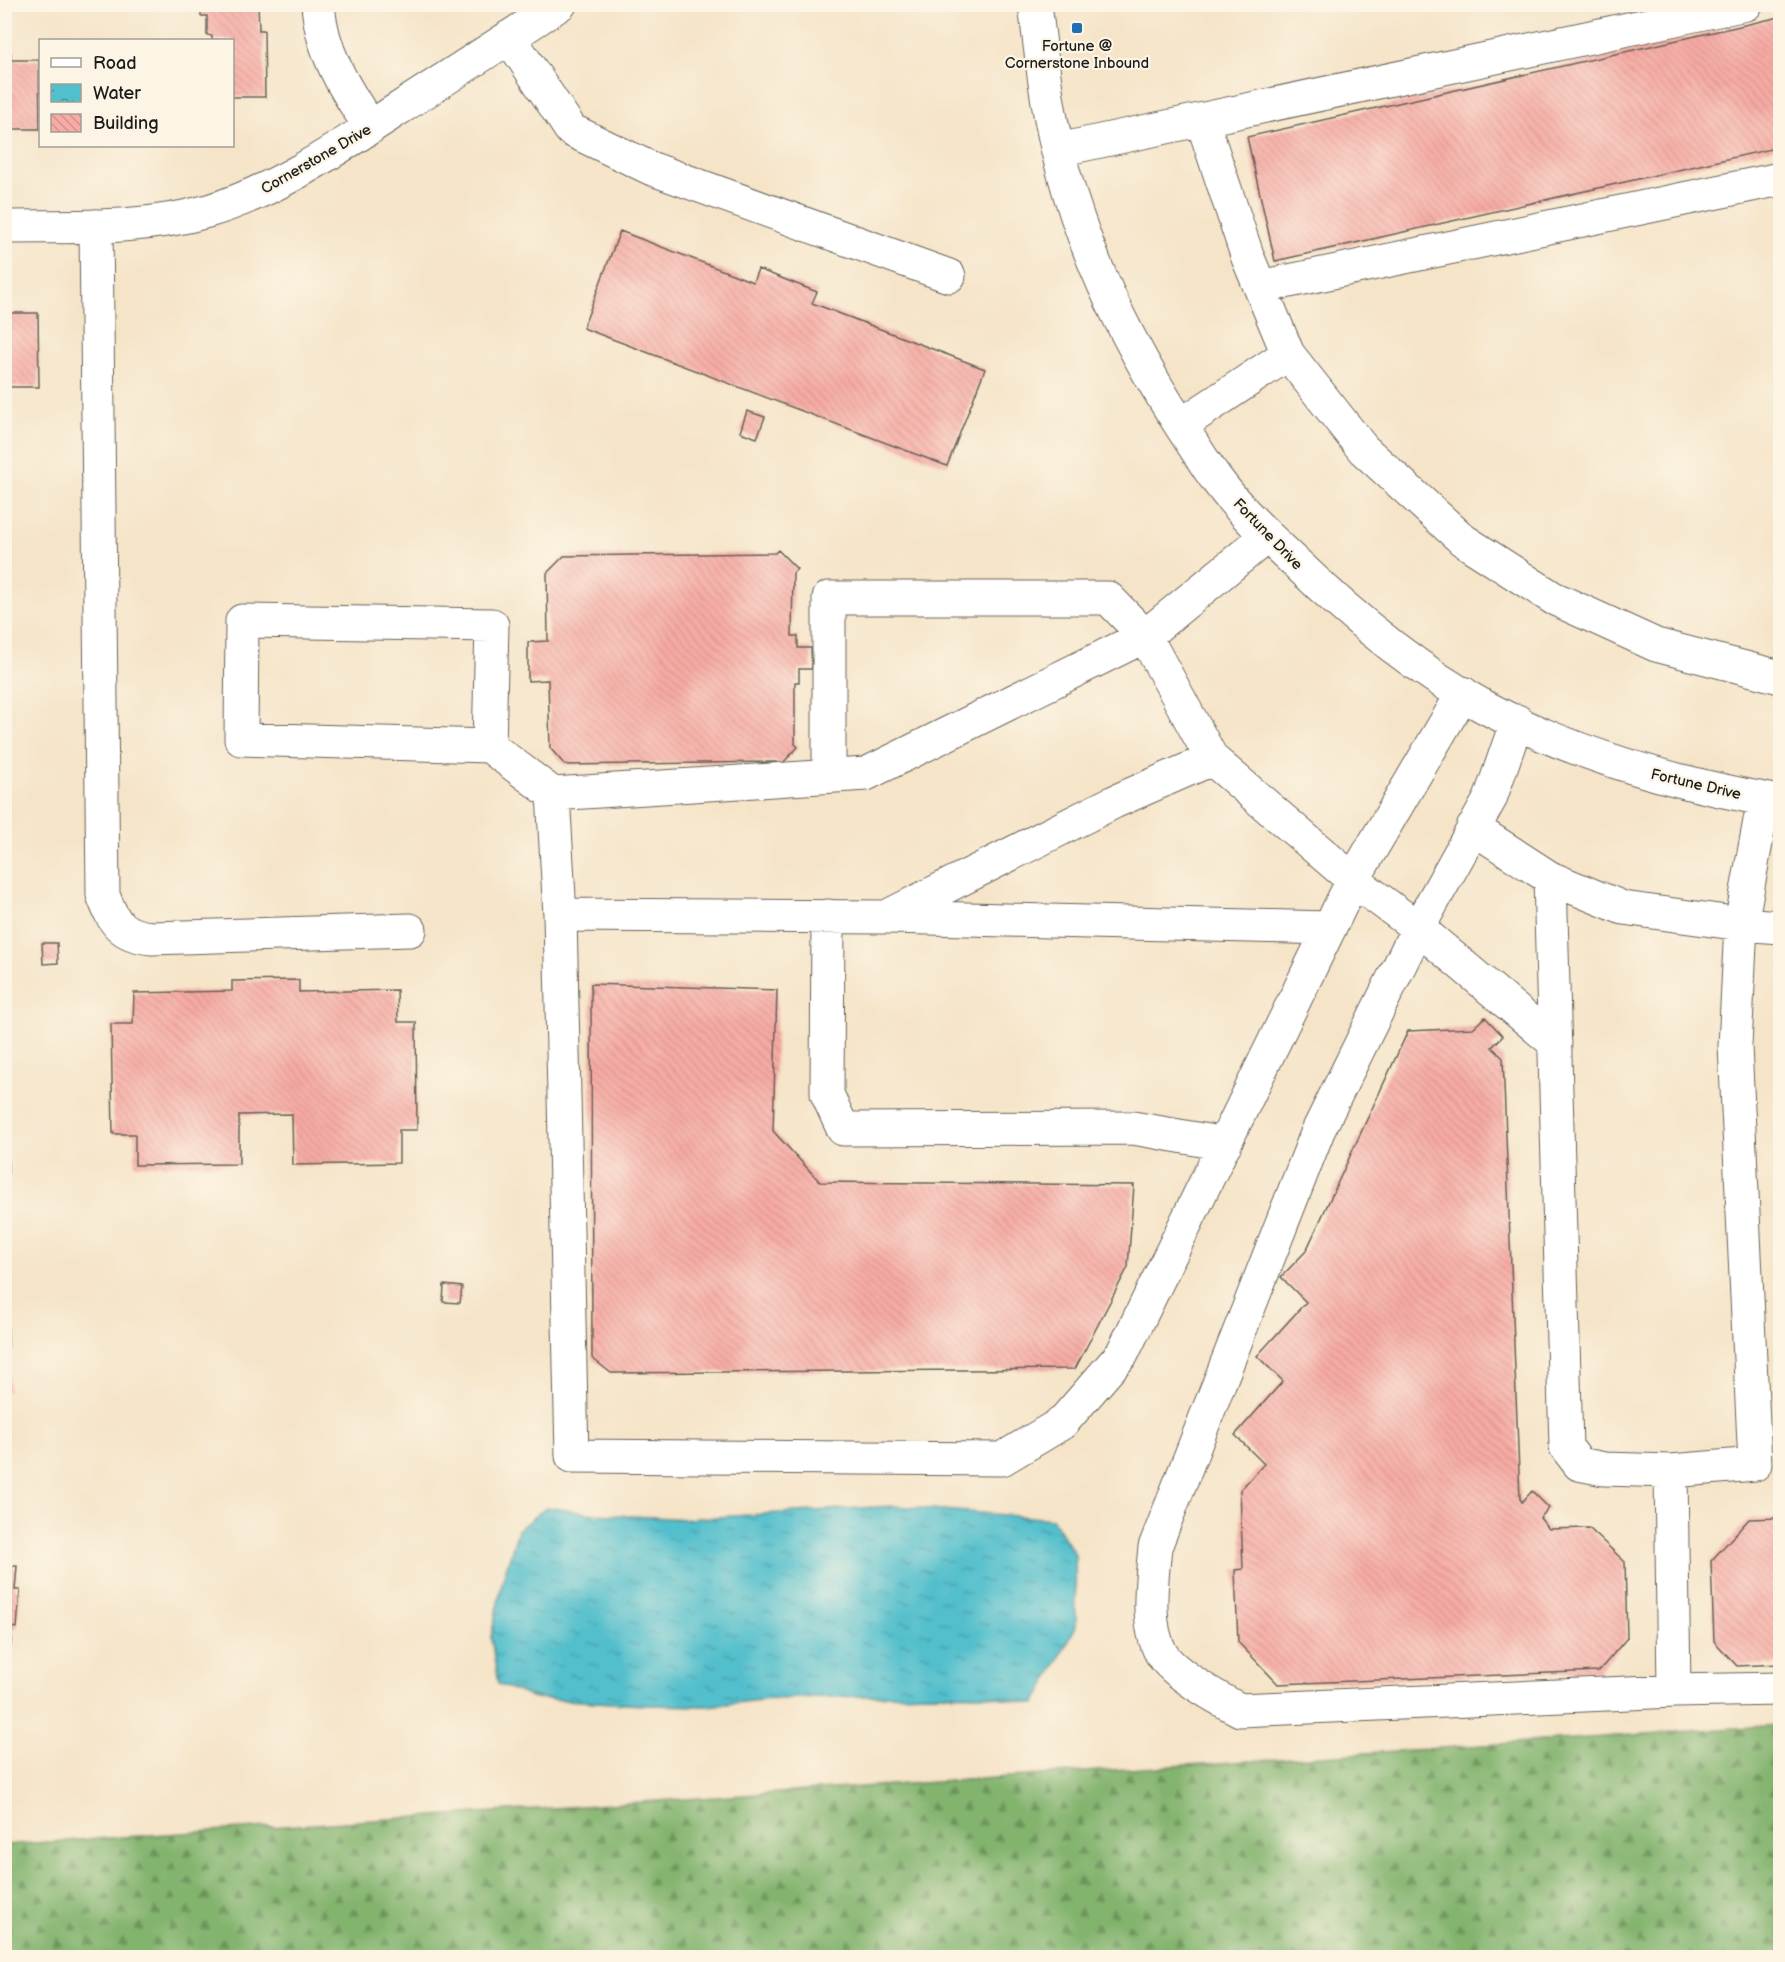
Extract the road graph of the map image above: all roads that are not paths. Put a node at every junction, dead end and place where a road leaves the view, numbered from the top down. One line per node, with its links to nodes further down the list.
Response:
1 (318, 4): 7 (street)
2 (560, 4): 5 (street, Cornerstone Drive)
3 (1035, 4): 8 (street, Fortune Drive)
4 (1746, 4): 6 (street)
5 (509, 37): 7 (street, Cornerstone Drive); 12 (street)
6 (1202, 120): 8 (street); 13 (street)
7 (371, 127): 10 (street, Cornerstone Drive)
8 (1058, 150): 15 (street, Fortune Drive)
9 (1780, 179): 13 (street)
10 (96, 226): 11 (street, Cornerstone Drive); 36 (street)
11 (4, 227)
12 (949, 276)
13 (1260, 287): 14 (street)
14 (1288, 354): 15 (street); 18 (street)
15 (1181, 425): 16 (street, Fortune Drive)
16 (1267, 536): 17 (street); 19 (street, Fortune Drive)
17 (1145, 636): 22 (street); 23 (street); 23 (street)
18 (1780, 677)
19 (1463, 693): 20 (street, Fortune Drive); 28 (street)
20 (1517, 722): 25 (street, Fortune Drive); 26 (street)
21 (489, 746): 21 (street); 24 (street)
22 (1212, 759): 28 (street); 31 (street)
23 (828, 777): 24 (street)
24 (553, 795): 29 (street)
25 (1772, 801): 32 (street)
26 (1473, 828): 27 (street); 35 (street)
27 (1550, 878): 32 (street); 37 (street)
28 (1353, 880): 34 (street); 35 (street)
29 (560, 915): 30 (street); 38 (street)
30 (828, 916): 31 (street); 38 (street)
31 (886, 917): 34 (street)
32 (1741, 924): 33 (street); 39 (street)
33 (1780, 927)
34 (1329, 928): 38 (street)
35 (1418, 928): 37 (street); 42 (street)
36 (410, 930)
37 (1555, 1043): 40 (street)
38 (1225, 1144)
39 (1768, 1460): 40 (street)
40 (1671, 1471): 42 (street)
41 (1780, 1689): 42 (street)
42 (1674, 1691)

